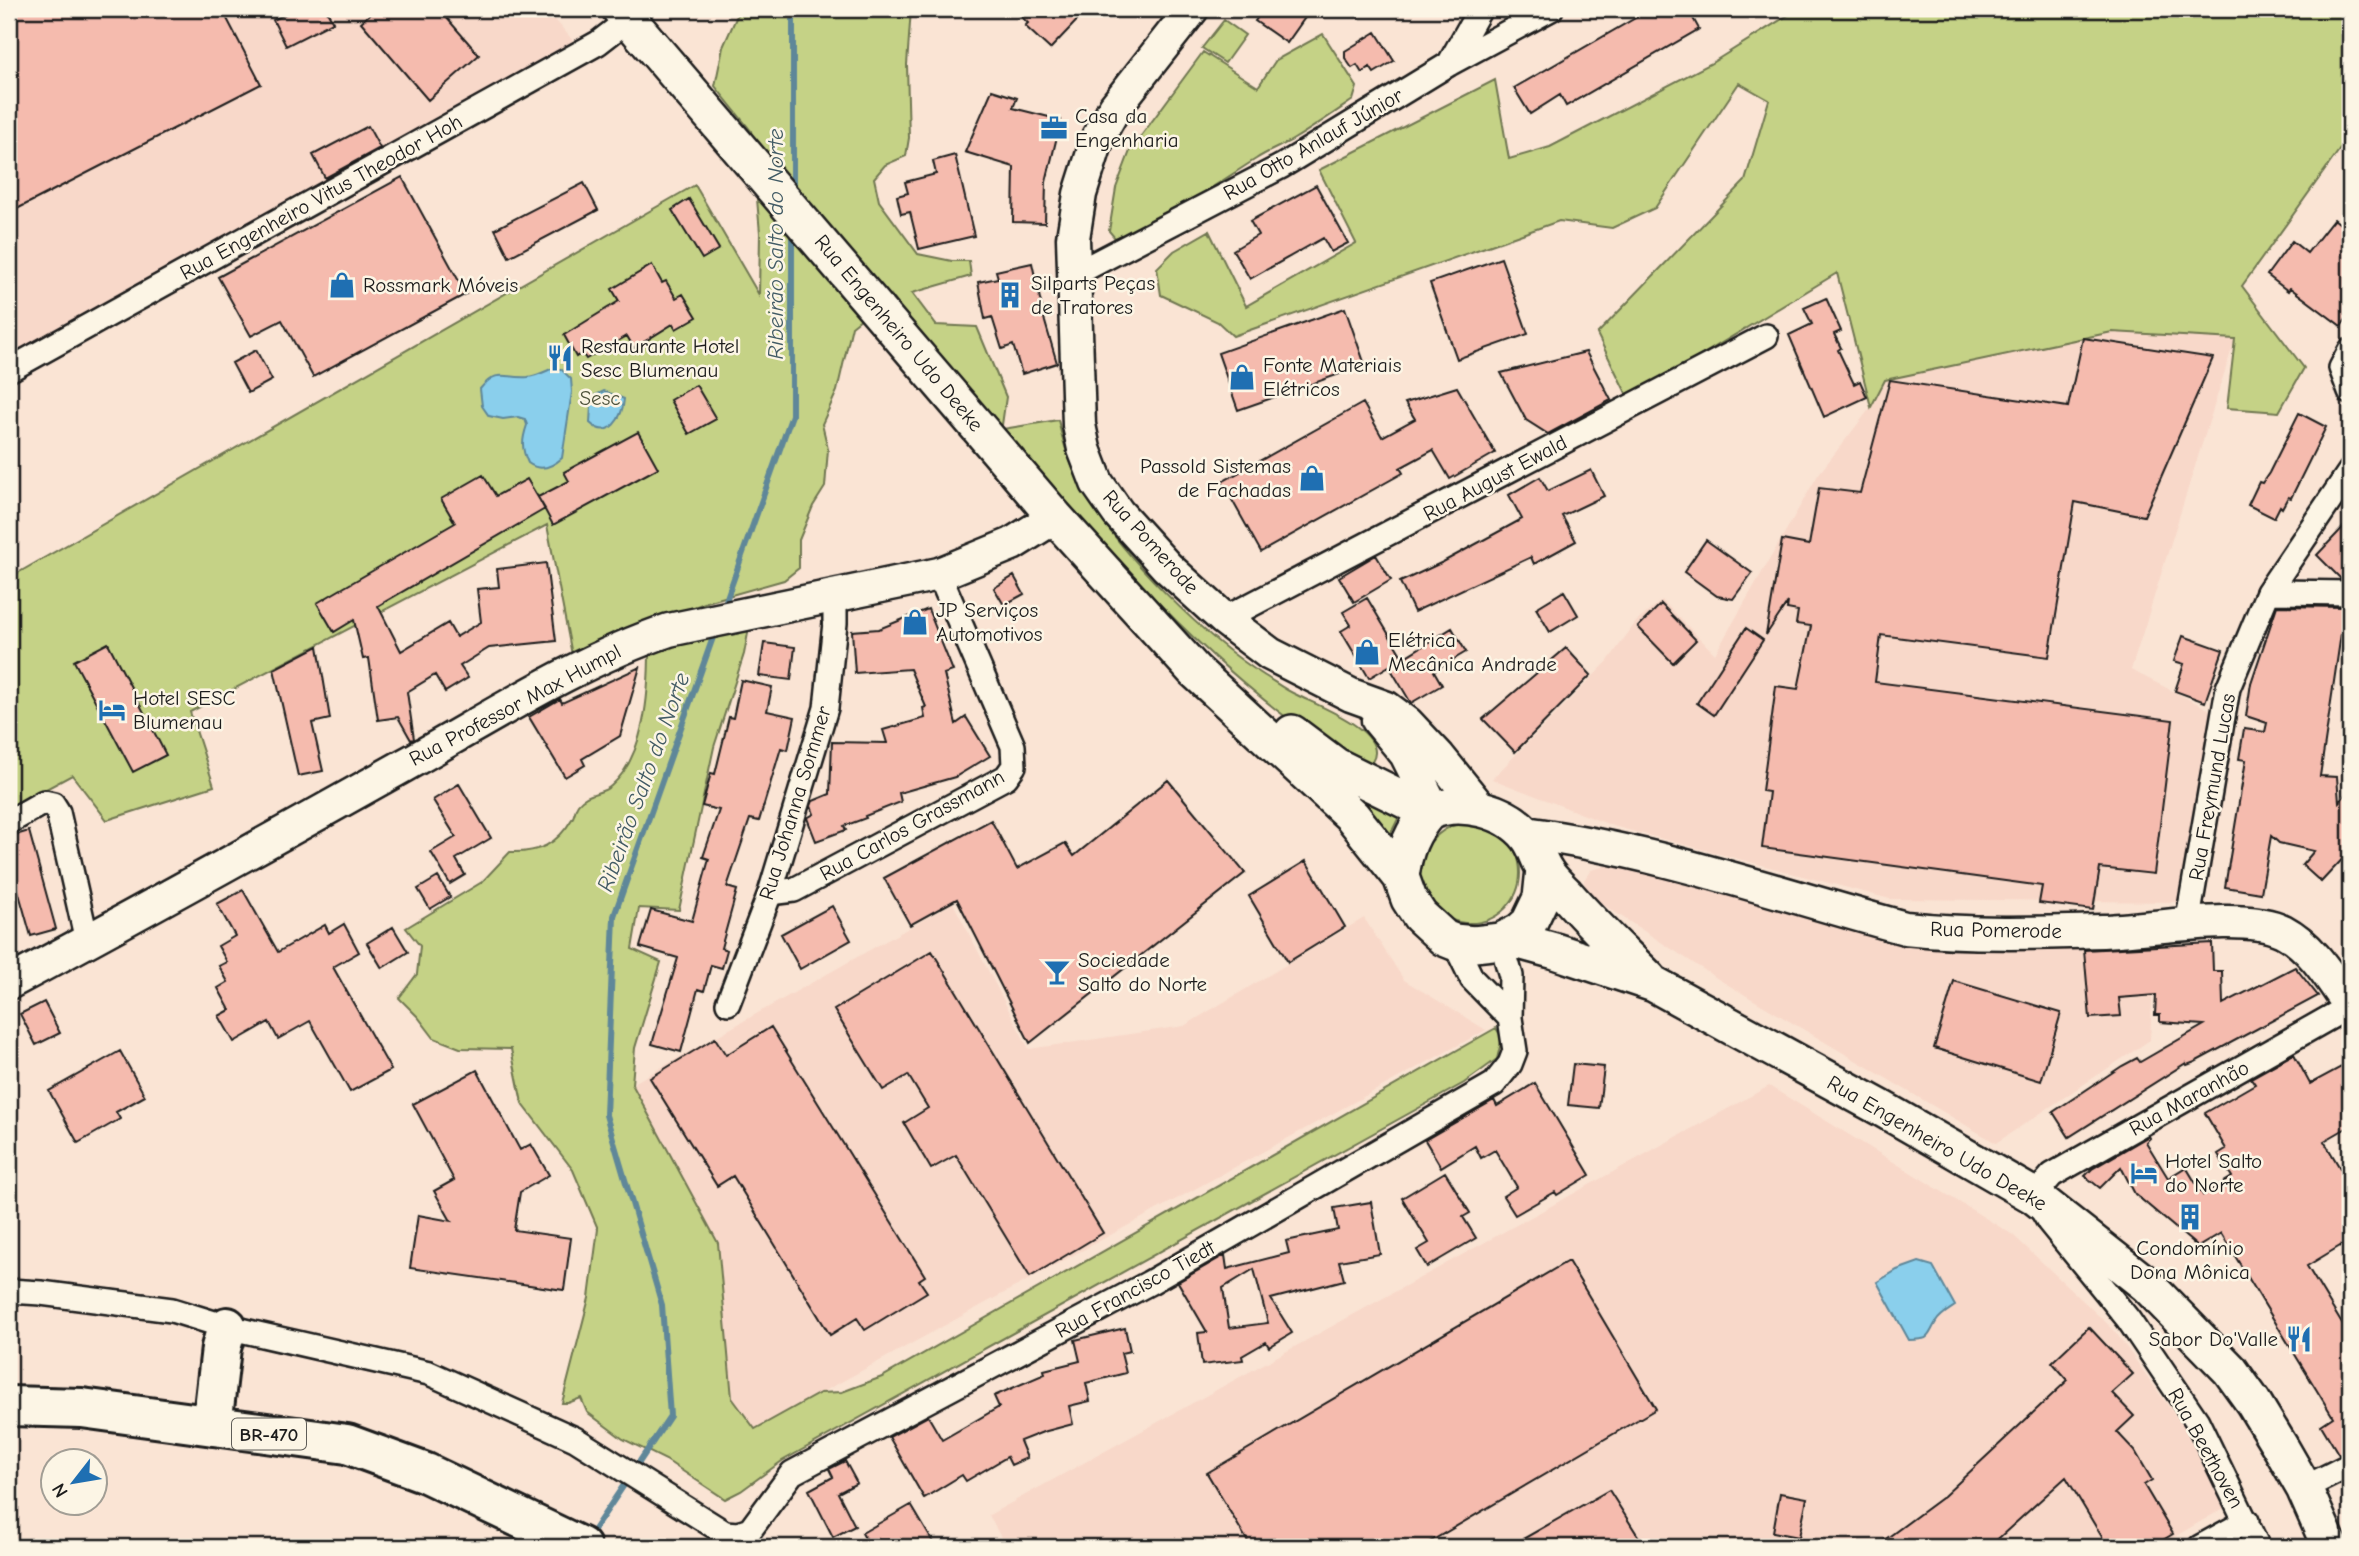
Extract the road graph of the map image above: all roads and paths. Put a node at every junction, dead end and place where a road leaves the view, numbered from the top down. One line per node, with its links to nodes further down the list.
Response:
1 (1192, 9): 6 (street, Rua Pomerode)
2 (1480, 9): 5 (street)
3 (1550, 9): 5 (street, Rua Otto Anlauf Júnior)
4 (624, 14): 9 (street, Rua Engenheiro Vitus Theodor Hoh); 12 (main road, Rua Engenheiro Udo Deeke)
5 (1449, 64): 6 (street, Rua Otto Anlauf Júnior)
6 (1073, 275): 18 (street, Rua Pomerode)
7 (1766, 336): 18 (street, Rua August Ewald)
8 (2350, 351): 10 (street)
9 (9, 370)
10 (2350, 392)
11 (2350, 471): 15 (street, Rua Freymund Lucas)
12 (1055, 517): 13 (street, Rua Professor Max Humpl); 14 (main road, Rua Engenheiro Udo Deeke)
13 (939, 574): 17 (street, Rua Professor Max Humpl); 25 (street, Rua Carlos Grassmann)
14 (1125, 592): 21 (main road, Rua Engenheiro Udo Deeke); 24 (main road, Rua Engenheiro Udo Deeke)
15 (2268, 592): 16 (street); 26 (street, Rua Freymund Lucas)
16 (2350, 593)
17 (835, 597): 25 (street, Rua Johanna Sommer); 28 (street, Rua Professor Max Humpl)
18 (1224, 619): 19 (street, Rua Pomerode)
19 (1351, 695): 20 (street, Rua Pomerode); 21 (street, Rua Pomerode)
20 (1481, 809): 21 (main road, Rua Engenheiro Udo Deeke); 23 (main road, Rua Engenheiro Udo Deeke)
21 (1432, 811): 24 (main road)
22 (9, 821): 28 (street)
23 (1537, 855): 26 (street, Rua Pomerode); 27 (main road); 31 (main road, Rua Engenheiro Udo Deeke)
24 (1401, 877): 29 (main road, Rua Engenheiro Udo Deeke)
25 (770, 893): 32 (street, Rua Johanna Sommer)
26 (2187, 925): 33 (street, Rua Pomerode)
27 (1504, 939): 29 (main road, Rua Engenheiro Udo Deeke); 31 (main road, Rua Engenheiro Udo Deeke); 34 (street, Rua Francisco Tiedt)
28 (87, 941): 30 (street, Rua Professor Max Humpl)
29 (1454, 942): 34 (street)
30 (9, 983)
31 (1654, 984): 35 (main road, Rua Engenheiro Udo Deeke)
32 (728, 1003)
33 (2350, 1006): 35 (street, Rua Maranhão)
34 (1510, 1018): 37 (street, Rua Francisco Tiedt)
35 (2034, 1196): 41 (main road, Rua Engenheiro Udo Deeke); 42 (street, Rua Beethoven)
36 (9, 1292): 37 (street)
37 (227, 1327): 39 (highway)
38 (9, 1406): 39 (highway, BR-470)
39 (212, 1426): 43 (highway, BR-470)
40 (2350, 1465): 41 (street)
41 (2304, 1488): 46 (main road, Rua Engenheiro Udo Deeke)
42 (2247, 1521): 44 (street, Rua Beethoven); 45 (street)
43 (581, 1547)
44 (2200, 1547)
45 (2258, 1547)
46 (2330, 1547)

